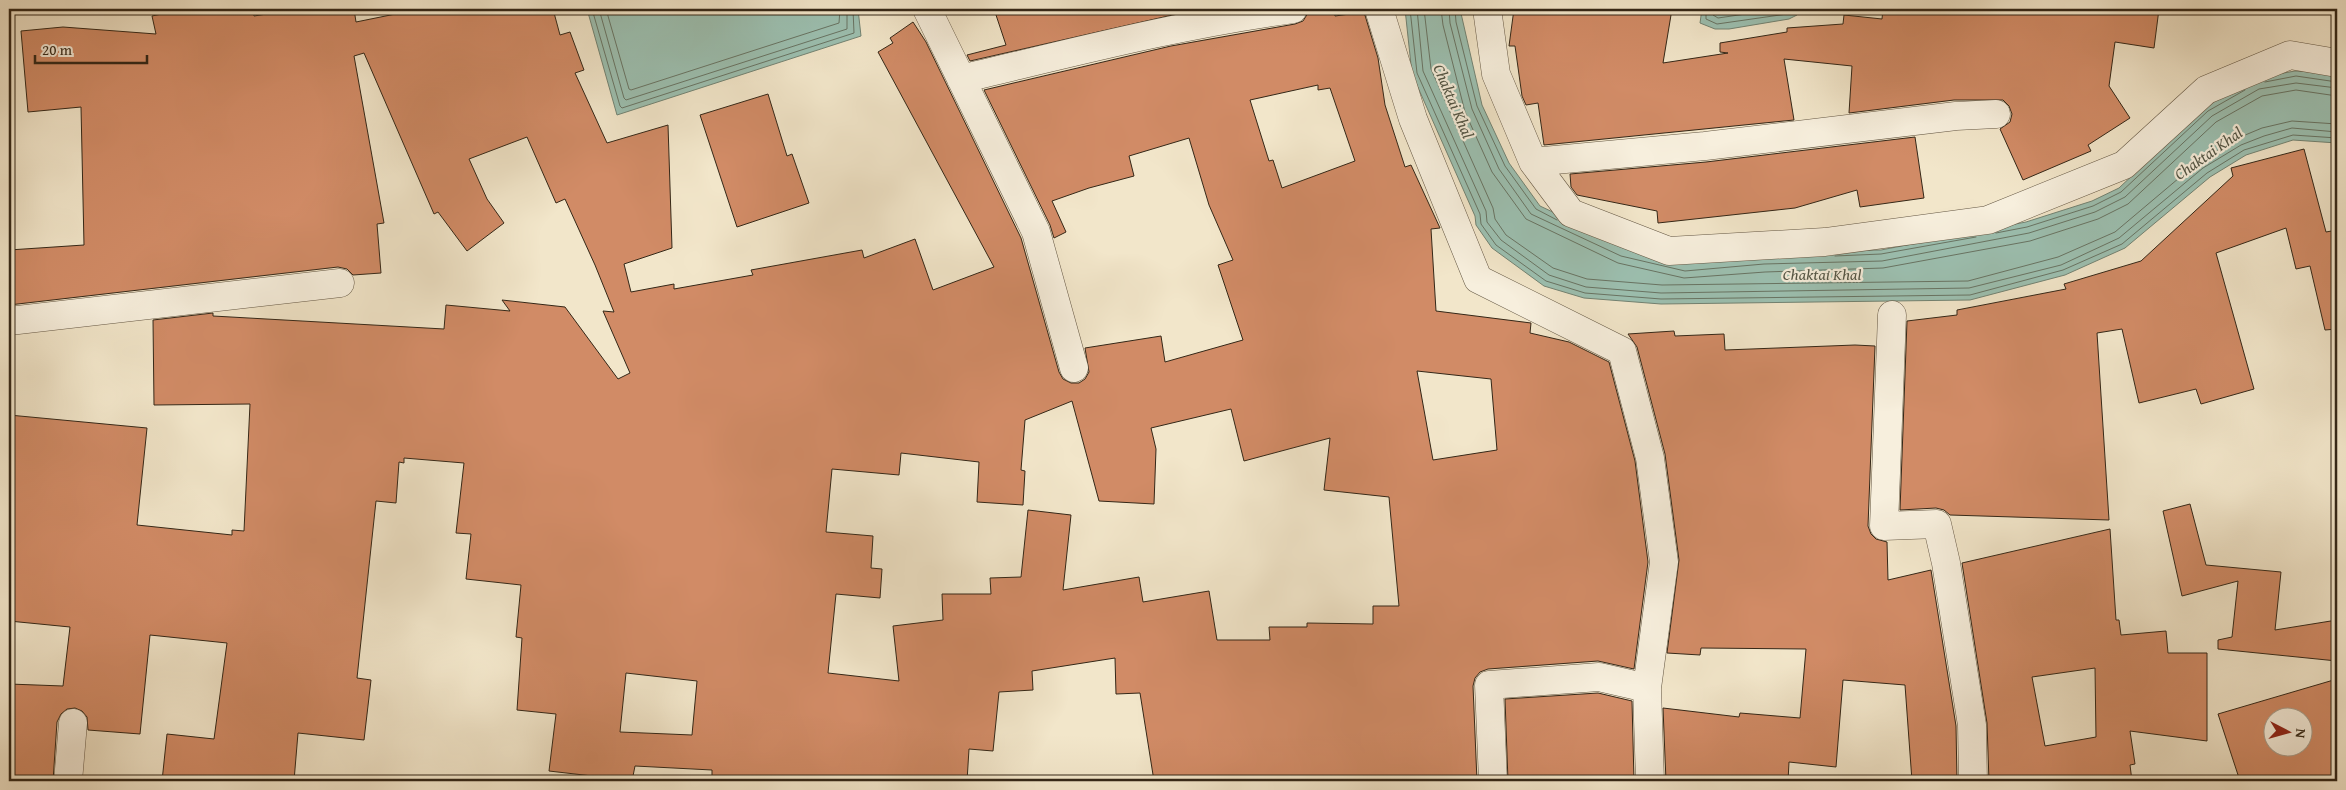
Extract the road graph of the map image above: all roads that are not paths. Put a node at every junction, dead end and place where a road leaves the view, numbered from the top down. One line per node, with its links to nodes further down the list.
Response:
1 (927, 9): 6 (street)
2 (1293, 9): 6 (street)
3 (1379, 9): 13 (street)
4 (1487, 9): 8 (street)
5 (2337, 63): 8 (street)
6 (962, 79): 12 (street)
7 (1996, 114): 8 (street)
8 (1533, 162)
9 (340, 283): 11 (street)
10 (1892, 315): 18 (street)
11 (9, 321)
12 (1074, 368)
13 (1647, 688): 16 (street); 17 (street)
14 (72, 723): 15 (street)
15 (68, 781)
16 (1493, 781)
17 (1650, 781)
18 (1973, 781)

